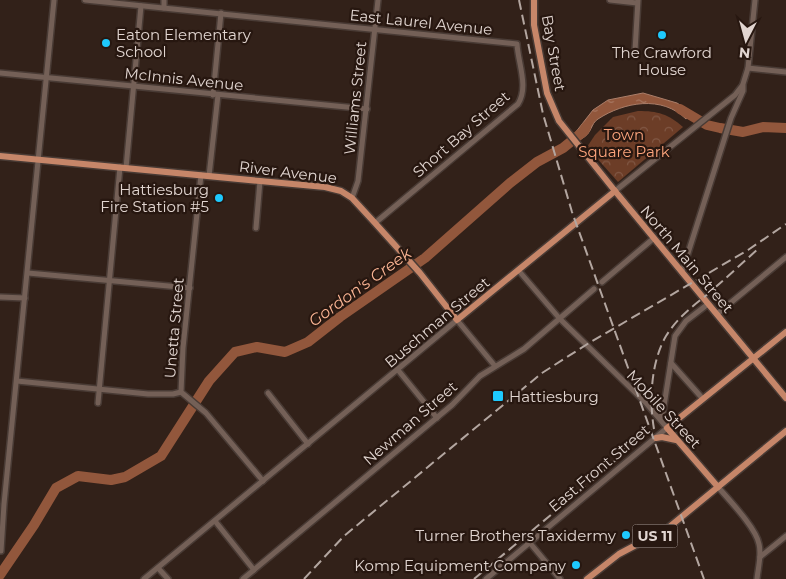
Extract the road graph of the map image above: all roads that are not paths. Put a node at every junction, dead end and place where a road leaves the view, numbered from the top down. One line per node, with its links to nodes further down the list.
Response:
1 (54, 0): 18 (street)
2 (85, 0): 9 (street, East Laurel Avenue)
3 (164, 0): 10 (street)
4 (378, 0): 12 (street, Williams Street)
5 (534, 0): 25 (main road, Bay Street)
6 (610, 0): 8 (street)
7 (755, 0): 15 (street)
8 (638, 2): 14 (street)
9 (141, 6): 10 (street, East Laurel Avenue); 20 (street)
10 (164, 8): 11 (street, East Laurel Avenue)
11 (221, 13): 12 (street, East Laurel Avenue); 21 (street)
12 (375, 30): 13 (street, East Laurel Avenue); 23 (street, Williams Street)
13 (517, 44): 34 (street, Short Bay Street)
14 (635, 51)
15 (748, 68): 16 (street); 19 (street)
16 (786, 72)
17 (0, 73): 18 (street, McInnis Avenue)
18 (47, 78): 20 (street, McInnis Avenue); 27 (street)
19 (743, 84): 22 (street, Buschman Street); 24 (street)
20 (134, 87): 21 (street, McInnis Avenue); 28 (street)
21 (216, 95): 23 (street, McInnis Avenue); 30 (street)
22 (725, 103): 24 (street); 32 (street, Buschman Street)
23 (366, 109): 33 (street, Williams Street)
24 (730, 120): 39 (street)
25 (570, 135): 32 (main road, North Main Street)
26 (0, 156): 27 (main road, River Avenue)
27 (38, 160): 28 (main road, River Avenue); 40 (street)
28 (123, 168): 29 (main road, River Avenue); 41 (street)
29 (201, 175): 30 (main road, River Avenue); 43 (street, Unetta Street)
30 (209, 176): 31 (main road, River Avenue)
31 (260, 181): 33 (main road, River Avenue); 35 (street)
32 (615, 191): 36 (main road, North Main Street); 38 (main road, Buschman Street)
33 (352, 198): 34 (main road, River Avenue)
34 (375, 223): 50 (main road, River Avenue)
35 (256, 228)
36 (654, 238): 39 (main road, North Main Street); 42 (street)
37 (786, 257): 48 (street)
38 (518, 271): 49 (street, Mobile Street); 50 (main road, Buschman Street)
39 (682, 272): 47 (main road, North Main Street)
40 (28, 274): 41 (street); 46 (street)
41 (110, 280): 43 (street); 57 (street)
42 (602, 282)
43 (190, 288): 59 (street, Unetta Street)
44 (594, 289): 49 (street, Newman Street)
45 (0, 297): 46 (street)
46 (25, 298): 56 (street)
47 (708, 304): 48 (main road, North Main Street); 53 (street)
48 (717, 314): 52 (main road, North Main Street)
49 (560, 319): 54 (street, Newman Street); 64 (street, Mobile Street)
50 (457, 320): 54 (street, River Avenue); 55 (street, Buschman Street)
51 (786, 332): 52 (main road, East Front Street)
52 (753, 358): 60 (main road, North Main Street); 61 (main road, East Front Street)
53 (671, 363): 61 (street); 64 (street)
54 (495, 366): 63 (street, Newman Street)
55 (398, 370): 63 (street); 69 (street, Buschman Street)
56 (17, 381): 57 (street); 72 (street)
57 (99, 389): 59 (street); 62 (street)
58 (268, 392): 69 (street)
59 (183, 393): 70 (street, Unetta Street)
60 (786, 398)
61 (703, 399): 65 (main road, East Front Street)
62 (98, 404)
63 (437, 418): 79 (street, Newman Street)
64 (660, 418): 65 (street, Mobile Street)
65 (667, 428): 67 (street, East Front Street); 68 (main road, Mobile Street)
66 (786, 431): 71 (main road, US 11)
67 (656, 438): 68 (main road); 75 (street, East Front Street)
68 (678, 440): 71 (main road, Mobile Street)
69 (308, 444): 70 (street, Buschman Street)
70 (263, 481): 73 (street, Buschman Street)
71 (718, 487): 77 (street, Mobile Street); 85 (main road, US 11)
72 (2, 504): 76 (street)
73 (215, 520): 78 (street, Buschman Street); 79 (street)
74 (786, 536): 77 (street)
75 (530, 543): 83 (street, East Front Street); 84 (street)
76 (1, 551)
77 (760, 557): 86 (street, Mobile Street)
78 (158, 568): 80 (street, Buschman Street); 81 (street)
79 (254, 570): 82 (street, Newman Street)
80 (144, 579)
81 (168, 579)
82 (243, 579)
83 (486, 579)
84 (560, 579)
85 (587, 579)
86 (757, 579)

